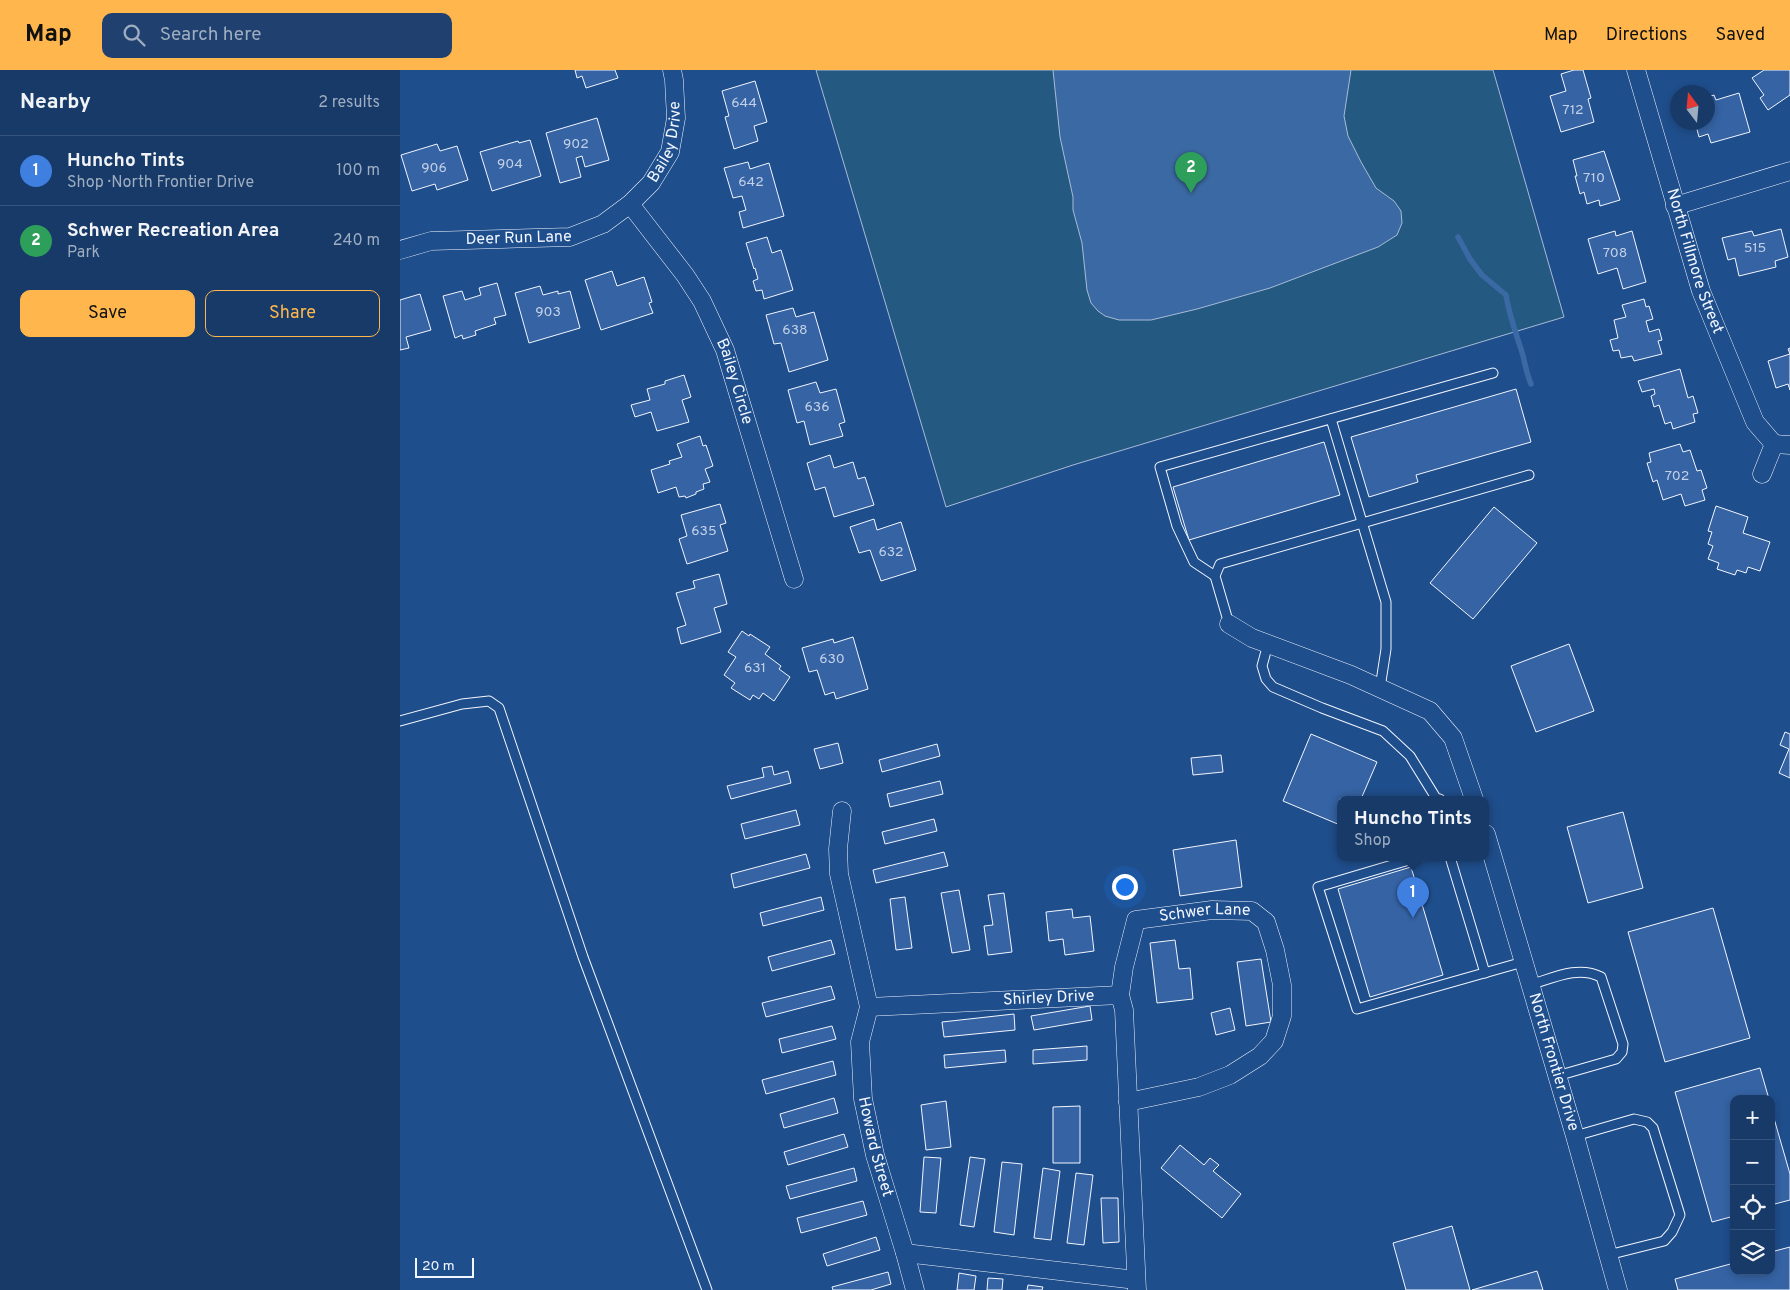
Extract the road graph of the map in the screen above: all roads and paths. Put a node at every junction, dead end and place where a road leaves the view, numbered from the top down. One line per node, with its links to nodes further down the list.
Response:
1 (672, 70): 4 (street, Bailey Drive)
2 (1636, 70): 5 (street, North Fillmore Street)
3 (1790, 171): 5 (street)
4 (630, 204): 6 (street, Deer Run Lane); 14 (street, Bailey Circle)
5 (1674, 206): 9 (street, North Fillmore Street)
6 (400, 250)
7 (1493, 373): 8 (lane)
8 (1330, 419): 12 (lane); 13 (lane)
9 (1782, 444): 10 (street)
10 (1762, 474)
11 (1529, 476): 12 (lane)
12 (1362, 523): 13 (lane); 17 (lane)
13 (1214, 576): 15 (lane)
14 (794, 579)
15 (1229, 624): 16 (street)
16 (1268, 644): 17 (street); 19 (lane)
17 (1380, 688): 20 (street)
18 (400, 721): 36 (lane)
19 (1435, 796)
20 (1473, 796)
21 (842, 811): 29 (street, Howard Street)
22 (1489, 846): 25 (street, North Frontier Drive)
23 (1406, 861): 26 (lane)
24 (1451, 861): 26 (lane)
25 (1523, 962): 26 (lane); 27 (street, North Frontier Drive)
26 (1485, 973)
27 (1530, 985): 30 (street, North Frontier Drive); 30 (lane)
28 (1120, 995): 29 (street, Shirley Drive); 31 (street); 31 (street, Schwer Lane)
29 (868, 1007): 33 (street, Howard Street)
30 (1557, 1076): 32 (street, North Frontier Drive)
31 (1128, 1102): 35 (street)
32 (1575, 1136): 34 (street, North Frontier Drive); 34 (lane)
33 (905, 1253): 35 (street); 37 (street)
34 (1608, 1255): 38 (street, North Frontier Drive)
35 (1137, 1285)
36 (706, 1290)
37 (914, 1290)
38 (1618, 1290)

